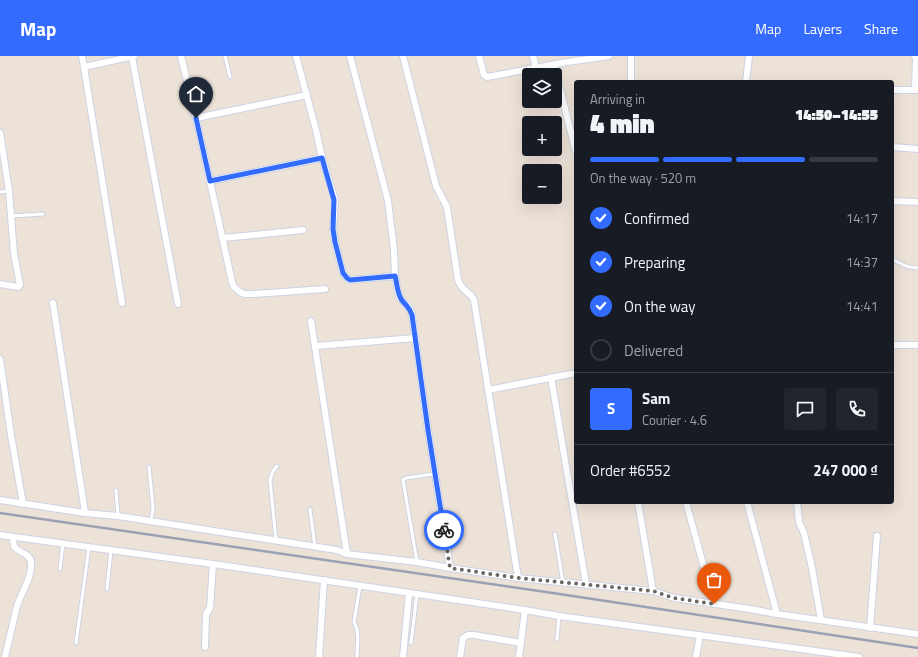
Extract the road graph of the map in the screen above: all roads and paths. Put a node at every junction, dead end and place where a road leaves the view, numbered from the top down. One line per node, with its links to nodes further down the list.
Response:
1 (82, 56): 15 (street)
2 (133, 56): 15 (street); 46 (street)
3 (181, 56): 24 (street)
4 (224, 56): 18 (lane)
5 (296, 56): 23 (street)
6 (350, 56): 41 (street)
7 (402, 56): 55 (street)
8 (479, 56): 17 (street)
9 (533, 56): 16 (street)
10 (609, 56): 14 (street)
11 (631, 56): 19 (street)
12 (749, 56): 20 (street)
13 (916, 57): 22 (street)
14 (554, 64): 16 (street); 26 (street)
15 (84, 67): 45 (street)
16 (536, 68)
17 (522, 70)
18 (230, 77)
19 (631, 80)
20 (746, 80)
21 (894, 90): 22 (street)
22 (916, 90)
23 (307, 95): 24 (street); 29 (street)
24 (196, 118): 30 (street)
25 (0, 132): 31 (street)
26 (574, 144)
27 (894, 147): 28 (street)
28 (918, 149)
29 (322, 158): 30 (street); 41 (street)
30 (210, 181): 38 (street)
31 (9, 191): 32 (lane); 36 (street)
32 (0, 192)
33 (894, 201): 34 (street)
34 (918, 202)
35 (43, 214): 36 (lane)
36 (11, 216): 42 (street)
37 (303, 230): 38 (street)
38 (223, 238): 43 (street)
39 (894, 260): 40 (lane)
40 (918, 268)
41 (395, 276): 48 (street)
42 (0, 284)
43 (325, 289)
44 (53, 303): 67 (street)
45 (122, 303)
46 (178, 304)
47 (311, 321): 51 (street)
48 (414, 338): 51 (street); 58 (street)
49 (894, 344): 50 (street)
50 (918, 345)
51 (316, 346): 79 (street)
52 (0, 359): 61 (street)
53 (574, 373): 54 (street)
54 (551, 377): 55 (street); 87 (street)
55 (488, 390): 84 (street)
56 (277, 466): 74 (lane)
57 (149, 467): 69 (lane)
58 (435, 474): 80 (lane); 82 (street)
59 (116, 490): 68 (lane)
60 (0, 500): 61 (street)
61 (23, 504): 67 (street)
62 (638, 504): 90 (street)
63 (687, 504): 93 (street)
64 (748, 504): 95 (street)
65 (797, 504): 97 (street)
66 (310, 509): 77 (lane)
67 (85, 513): 68 (street)
68 (118, 516): 69 (street)
69 (151, 522): 74 (street)
70 (555, 534): 86 (lane)
71 (0, 535): 73 (street)
72 (877, 536): 98 (street)
73 (13, 537): 75 (street); 106 (street)
74 (276, 541): 77 (street)
75 (63, 543): 76 (street); 83 (lane)
76 (89, 547): 78 (street); 102 (lane)
77 (315, 547): 79 (street)
78 (111, 550): 81 (street); 89 (lane)
79 (347, 554): 80 (street)
80 (417, 562): 82 (street)
81 (213, 564): 85 (street); 105 (street)
82 (450, 568): 84 (street)
83 (60, 569)
84 (518, 578): 86 (street)
85 (324, 580): 88 (street); 107 (street)
86 (564, 582): 87 (street)
87 (586, 584): 90 (street)
88 (360, 586): 91 (street); 108 (lane)
89 (107, 589)
90 (653, 591): 93 (street)
91 (409, 593): 92 (street); 109 (street)
92 (417, 594): 94 (street); 103 (lane)
93 (714, 604): 95 (street)
94 (525, 610): 96 (street); 104 (street)
95 (777, 614): 97 (street)
96 (559, 616): 100 (street); 101 (lane)
97 (821, 620): 98 (street)
98 (870, 628): 99 (street)
99 (918, 634)
100 (700, 635): 112 (street); 113 (street)
101 (557, 639)
102 (76, 643)
103 (411, 643)
104 (521, 643): 110 (street); 111 (street)
105 (205, 647)
106 (5, 657)
107 (319, 657)
108 (357, 657)
109 (403, 657)
110 (460, 657)
111 (519, 657)
112 (696, 657)
113 (859, 657)

